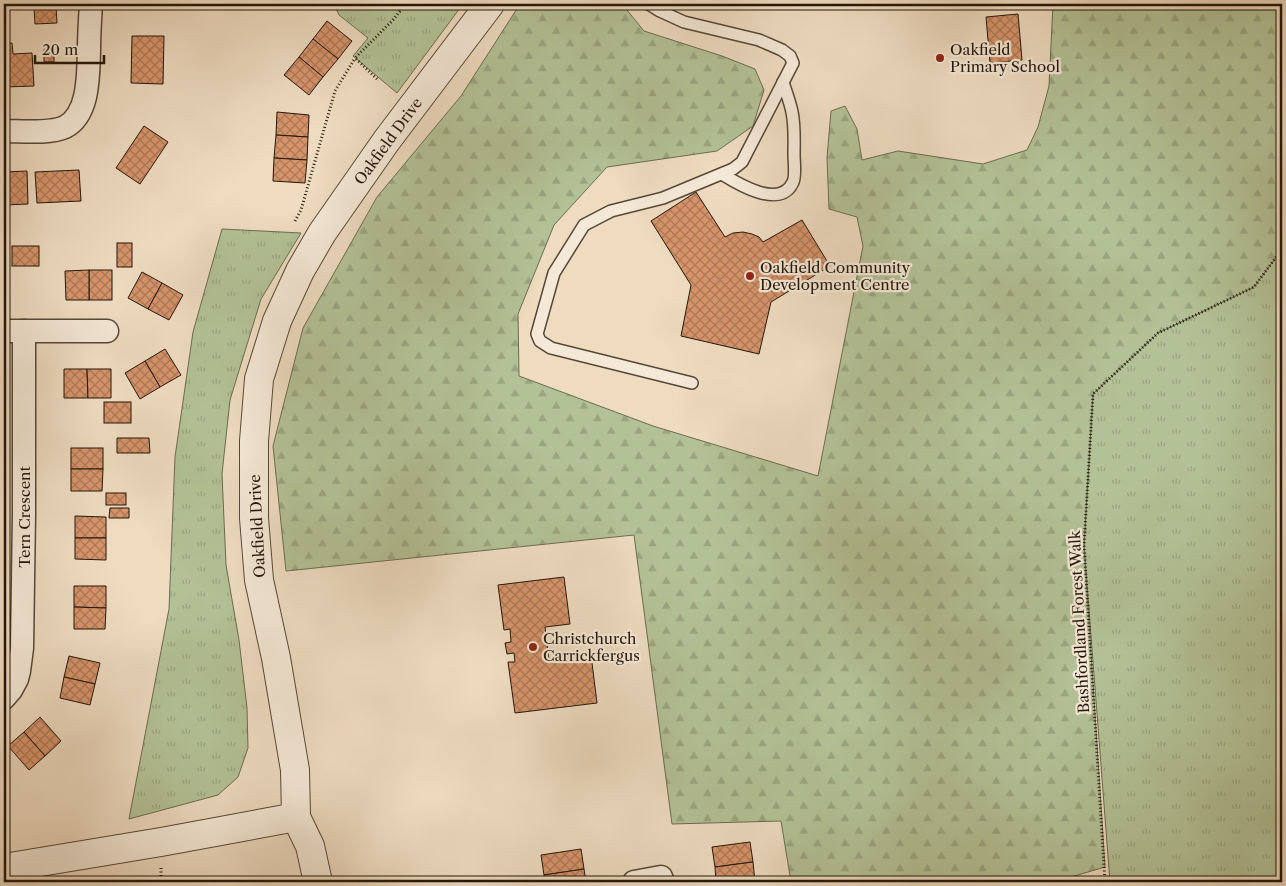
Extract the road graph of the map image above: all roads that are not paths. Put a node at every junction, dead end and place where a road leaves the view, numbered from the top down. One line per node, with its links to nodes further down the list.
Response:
1 (90, 4): 5 (street)
2 (490, 4): 12 (street, Oakfield Drive)
3 (649, 4): 4 (lane)
4 (783, 82): 6 (lane); 6 (lane)
5 (4, 131)
6 (722, 174): 9 (lane)
7 (14, 331): 8 (street); 10 (street, Tern Crescent)
8 (107, 332)
9 (692, 383)
10 (14, 514): 11 (street, Tern Crescent)
11 (4, 698)
12 (296, 817): 13 (street); 14 (street)
13 (4, 868)
14 (318, 882)
15 (634, 882): 16 (street)
16 (663, 882)

